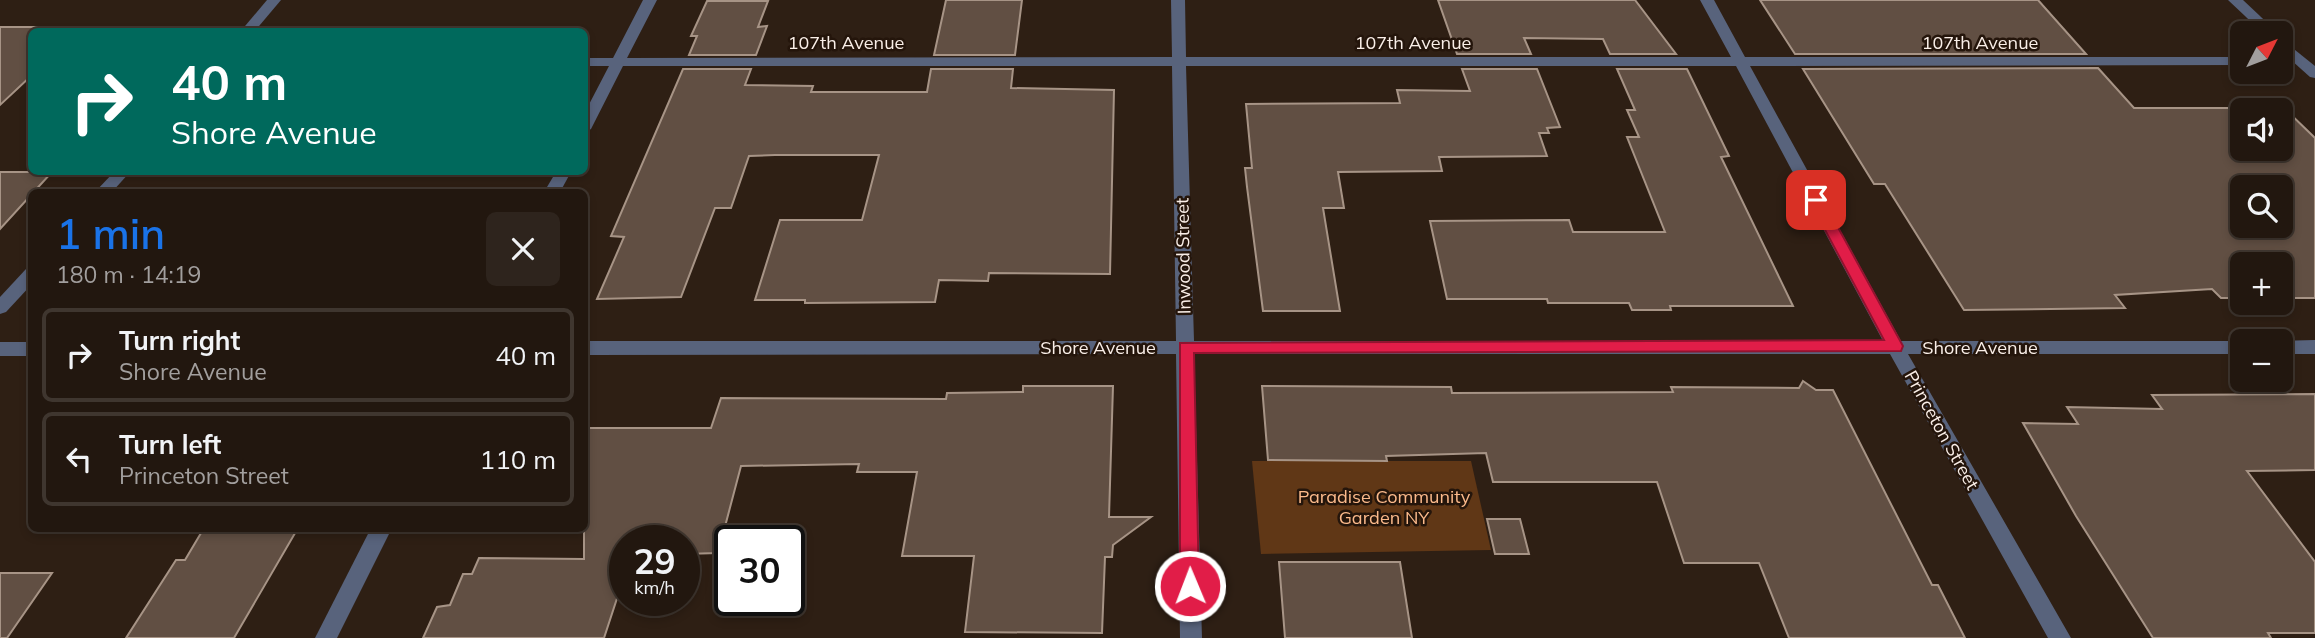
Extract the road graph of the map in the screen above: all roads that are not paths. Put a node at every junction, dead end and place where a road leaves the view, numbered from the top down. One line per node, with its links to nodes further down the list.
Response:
1 (274, 0): 7 (street)
2 (650, 0): 9 (street)
3 (1178, 0): 10 (street, Inwood Street)
4 (1707, 0): 11 (street, Princeton Street)
5 (2235, 0): 6 (street)
6 (2258, 21)
7 (250, 28)
8 (2293, 51): 13 (street)
9 (619, 61): 10 (street, 107th Avenue); 14 (street, 107th Avenue); 16 (street)
10 (1179, 61): 11 (street, 107th Avenue); 22 (street, Inwood Street)
11 (1741, 61): 12 (street, 107th Avenue); 21 (street, Princeton Street)
12 (2230, 61)
13 (2308, 61): 15 (street)
14 (588, 62)
15 (2315, 74)
16 (588, 121)
17 (119, 175): 18 (street)
18 (106, 189)
19 (28, 277): 20 (street)
20 (0, 308)
21 (1895, 346): 22 (street, Shore Avenue); 23 (street, Shore Avenue); 32 (street, Princeton Street)
22 (1186, 347): 26 (street, Shore Avenue); 31 (street, Inwood Street)
23 (2230, 347)
24 (2293, 347): 25 (street)
25 (2315, 347)
26 (588, 348)
27 (0, 349): 28 (street)
28 (28, 349)
29 (380, 532): 30 (street)
30 (326, 638)
31 (1191, 638)
32 (2060, 638)

